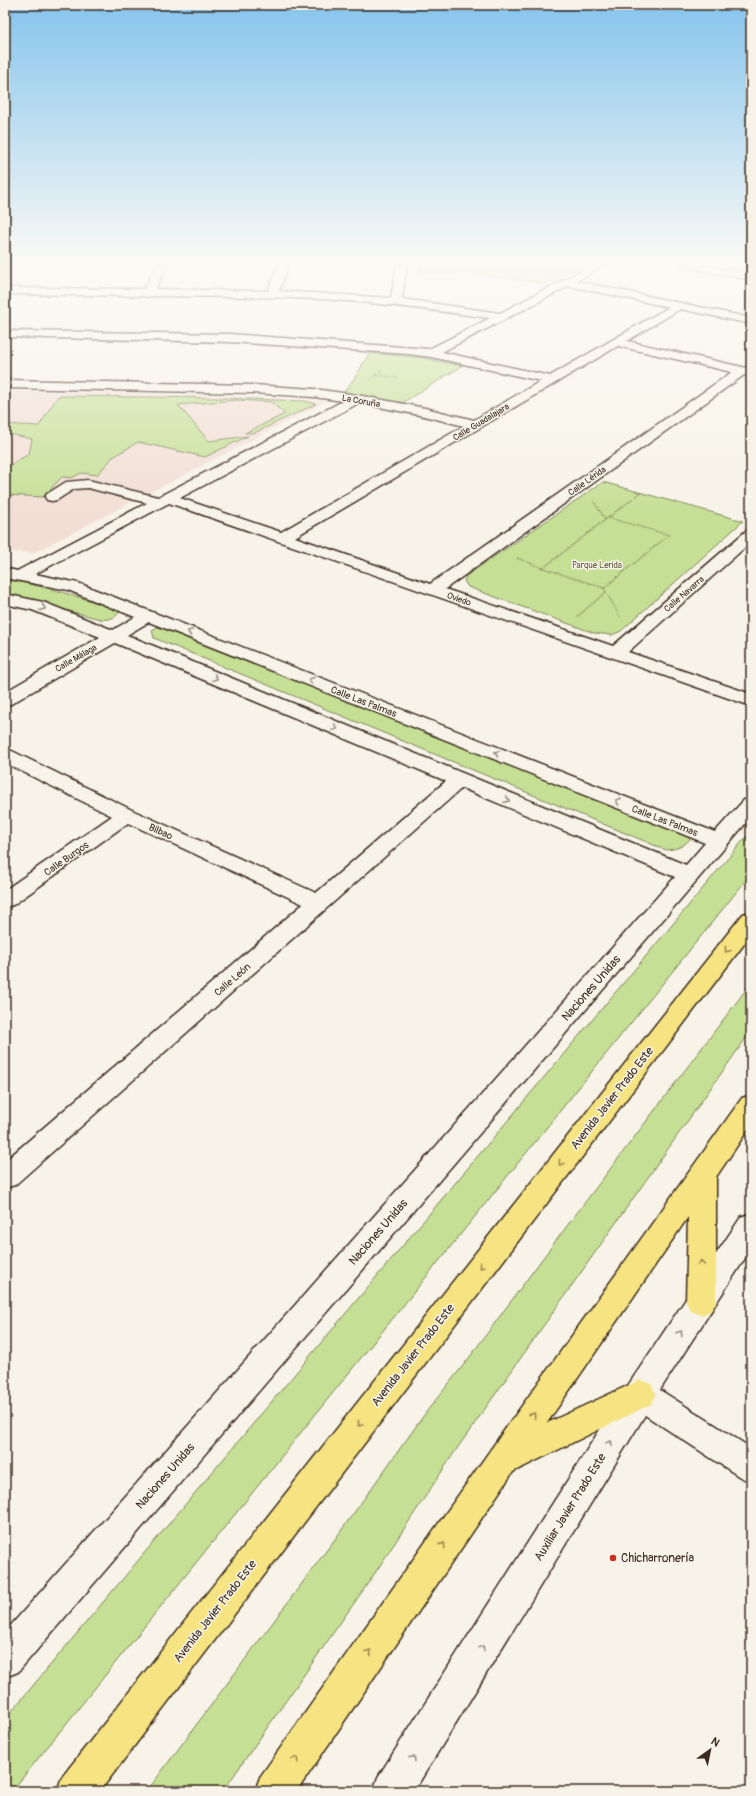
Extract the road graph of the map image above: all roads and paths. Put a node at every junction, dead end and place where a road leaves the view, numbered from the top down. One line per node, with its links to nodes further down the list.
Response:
1 (377, 348): 5 (street)
2 (441, 348): 6 (street)
3 (606, 348): 10 (street, Calle Guadalajara)
4 (641, 348): 7 (street)
5 (408, 350): 6 (street); 8 (path)
6 (431, 353): 10 (street)
7 (747, 372): 22 (street, Calle Lérida)
8 (376, 375): 9 (path); 12 (path)
9 (398, 378)
10 (551, 380): 13 (street, Calle Guadalajara)
11 (5, 384): 12 (street, La Coruña)
12 (351, 398): 13 (street, La Coruña); 16 (street)
13 (476, 425): 19 (street, Calle Guadalajara)
14 (640, 493): 17 (path)
15 (52, 497): 16 (street, Oviedo)
16 (164, 500): 19 (street, Oviedo); 20 (street)
17 (609, 518): 21 (path); 21 (path)
18 (751, 534): 28 (street, Calle Navarra)
19 (283, 538): 22 (street, Oviedo)
20 (13, 574): 25 (street, Calle Las Palmas)
21 (604, 588): 23 (path)
22 (432, 590): 26 (street, Oviedo)
23 (606, 592): 26 (path); 28 (path)
24 (5, 599): 27 (street, one-way to 27)
25 (148, 616): 27 (street, Calle Málaga); 36 (street, Calle Las Palmas, one-way to 25)
26 (558, 633): 29 (street, Oviedo)
27 (114, 636): 30 (street, Calle Málaga); 33 (street, one-way to 33)
28 (632, 639): 29 (street, Calle Navarra)
29 (616, 653): 31 (street, Oviedo)
30 (5, 700)
31 (751, 700)
32 (5, 755): 35 (street, Bilbao)
33 (459, 780): 37 (street, one-way to 37); 39 (street, Calle León)
34 (751, 804): 36 (street, Naciones Unidas)
35 (127, 815): 38 (street, Calle Burgos); 39 (street, Bilbao)
36 (719, 841): 37 (street, Naciones Unidas)
37 (690, 875): 49 (street, Naciones Unidas)
38 (5, 900)
39 (319, 903): 43 (street, Calle León)
40 (751, 919): 50 (main road, Avenida Javier Prado Este, one-way to 50)
41 (751, 1105): 42 (main road)
42 (702, 1176): 45 (main road, one-way to 42); 47 (main road, one-way to 42)
43 (5, 1177)
44 (751, 1225): 45 (street, Auxiliar Javier Prado Este)
45 (700, 1302): 46 (street, Auxiliar Javier Prado Este, one-way to 45)
46 (640, 1394): 47 (main road); 48 (street); 52 (street, Auxiliar Javier Prado Este, one-way to 46)
47 (502, 1460): 51 (main road, one-way to 47)
48 (751, 1466)
49 (5, 1659)
50 (76, 1791)
51 (274, 1791)
52 (392, 1791)

